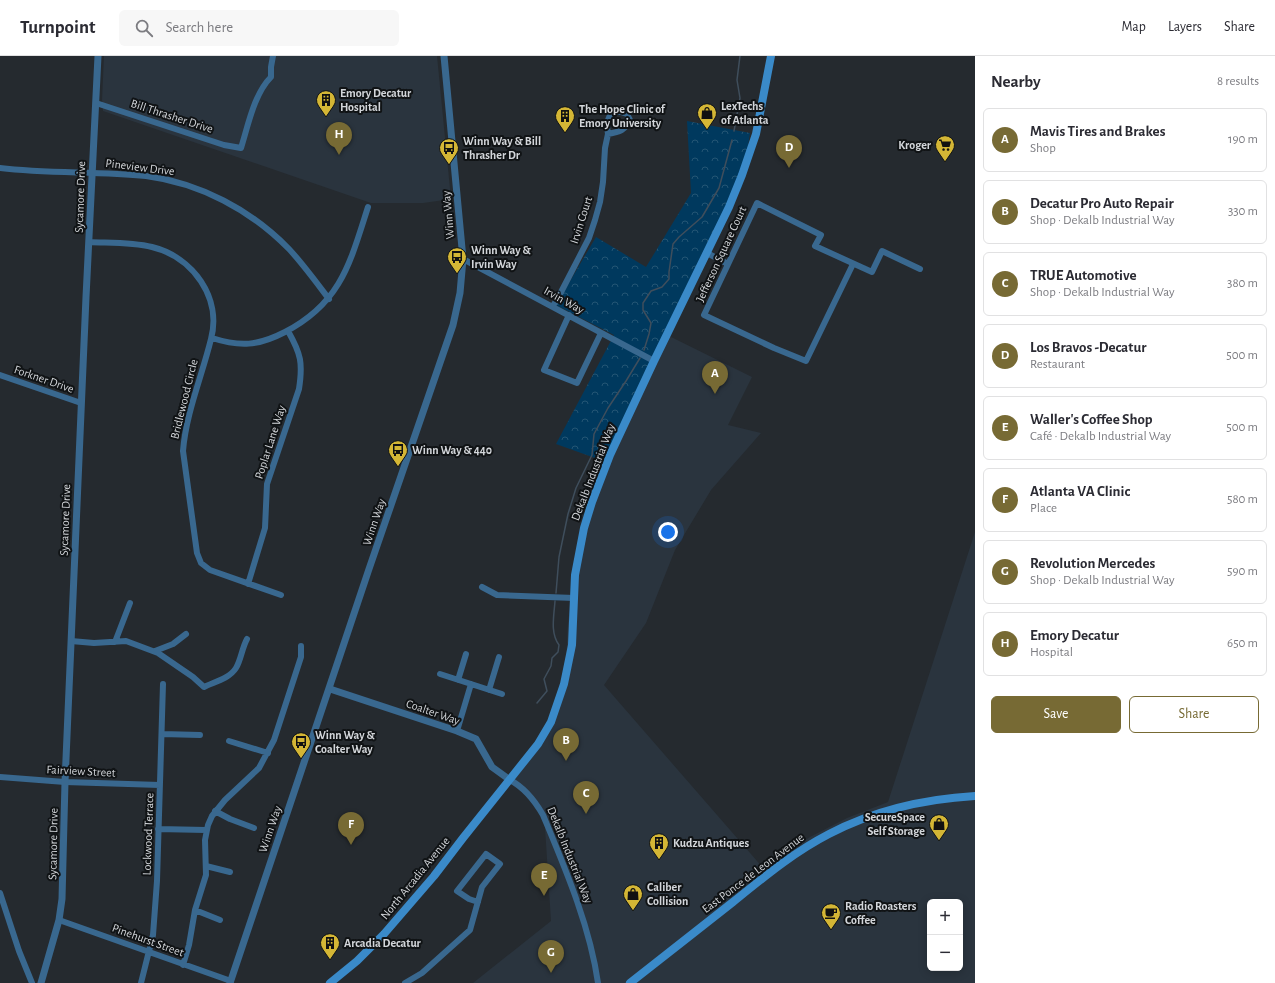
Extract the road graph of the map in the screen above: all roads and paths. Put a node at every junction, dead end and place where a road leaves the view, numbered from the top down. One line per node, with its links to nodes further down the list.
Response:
1 (98, 56): 5 (street, Sycamore Drive)
2 (273, 56): 5 (street, Bill Thrasher Drive)
3 (444, 56): 12 (street, Winn Way)
4 (771, 56): 11 (main road, Dekalb Industrial Way)
5 (96, 103): 8 (street, Sycamore Drive)
6 (608, 134): 17 (street, Irvin Court)
7 (0, 168): 8 (street, Pineview Drive)
8 (92, 173): 10 (street, Sycamore Drive); 16 (street, Pineview Drive)
9 (368, 207): 16 (street)
10 (89, 242): 21 (street, Bridlewood Circle); 24 (street, Sycamore Drive)
11 (707, 253): 13 (street); 22 (main road, Dekalb Industrial Way)
12 (463, 259): 17 (street, Irvin Way); 42 (street, Winn Way)
13 (728, 264): 14 (street, Jefferson Square Court); 14 (street, Jefferson Square Court)
14 (853, 264): 15 (street, Jefferson Square Court)
15 (920, 270)
16 (329, 299): 19 (street)
17 (553, 306): 18 (street, Irvin Way)
18 (569, 316): 20 (street, Irvin Way); 20 (street)
19 (288, 331): 21 (street); 25 (street, Poplar Lane Way)
20 (602, 333): 22 (street, Irvin Way)
21 (212, 338): 25 (street, Bridlewood Circle)
22 (654, 361): 28 (main road, Dekalb Industrial Way)
23 (0, 375): 24 (street, Forkner Drive)
24 (81, 403): 32 (street, Sycamore Drive)
25 (248, 584): 27 (street, Bridlewood Circle)
26 (482, 587): 28 (street)
27 (281, 595)
28 (574, 598): 51 (main road, Dekalb Industrial Way)
29 (130, 603): 33 (street)
30 (186, 634): 35 (street)
31 (247, 639): 35 (street)
32 (71, 641): 33 (street); 52 (street, Sycamore Drive)
33 (115, 642): 35 (street)
34 (301, 646): 49 (street)
35 (155, 651)
36 (466, 654): 39 (street)
37 (499, 657): 43 (street)
38 (440, 674): 39 (street)
39 (458, 680): 41 (street)
40 (163, 684): 46 (street, Lockwood Terrace)
41 (471, 684): 43 (street); 45 (street)
42 (330, 689): 45 (street, Coalter Way); 68 (street, Winn Way)
43 (489, 690): 44 (street)
44 (502, 694)
45 (457, 731): 51 (street, Coalter Way)
46 (162, 734): 47 (street); 53 (street, Lockwood Terrace)
47 (200, 735)
48 (229, 741): 49 (street)
49 (268, 753): 55 (street)
50 (0, 777): 52 (street, Fairview Street)
51 (510, 780): 72 (main road, North Arcadia Avenue); 74 (street, Dekalb Industrial Way)
52 (65, 782): 53 (street, Fairview Street); 64 (street, Sycamore Drive)
53 (160, 785): 57 (street, Lockwood Terrace)
54 (975, 796): 75 (main road, East Ponce de Leon Avenue)
55 (216, 811): 56 (street); 58 (street)
56 (254, 828)
57 (158, 829): 58 (street); 66 (street, Lockwood Terrace)
58 (206, 830): 59 (street)
59 (206, 866): 60 (street); 63 (street)
60 (230, 872)
61 (0, 893): 69 (street)
62 (478, 902): 62 (street); 73 (street)
63 (195, 910): 65 (street); 67 (street)
64 (58, 920): 66 (street, Pinehurst Street); 70 (street, Sycamore Drive)
65 (220, 920)
66 (149, 952): 67 (street, Pinehurst Street); 71 (street, Lockwood Terrace)
67 (183, 965): 68 (street, Pinehurst Street)
68 (230, 982)
69 (32, 983)
70 (41, 983)
71 (140, 983)
72 (330, 983)
73 (405, 983)
74 (598, 983)
75 (630, 983)

